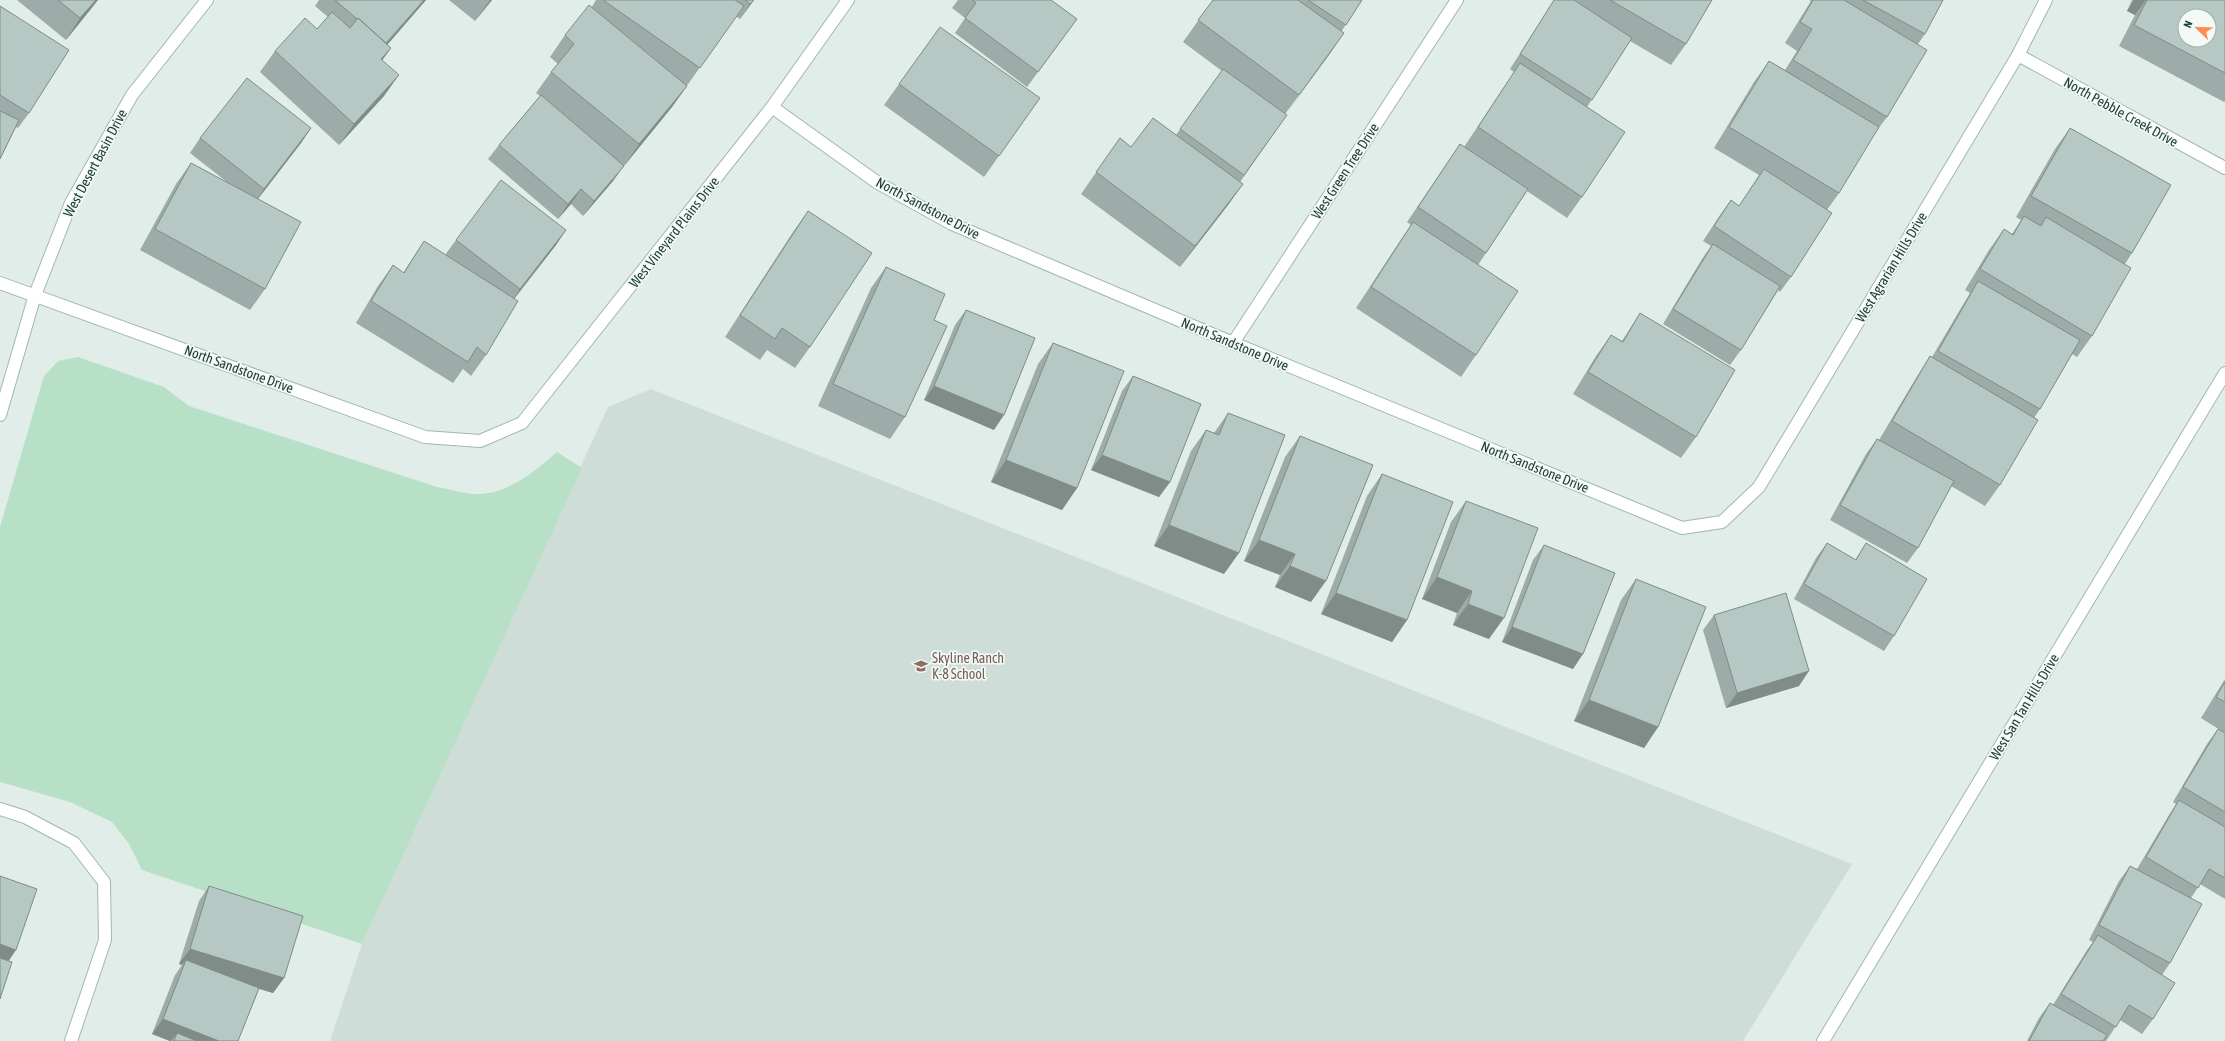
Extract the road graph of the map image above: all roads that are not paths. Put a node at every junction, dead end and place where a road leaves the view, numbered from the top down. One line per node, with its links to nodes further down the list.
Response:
1 (207, 0): 9 (street, West Desert Basin Drive)
2 (848, 0): 6 (street, West Vineyard Plains Drive)
3 (1457, 0): 10 (street, West Green Tree Drive)
4 (2046, 0): 5 (street, West Agrarian Hills Drive)
5 (2018, 55): 7 (street, North Pebble Creek Drive); 14 (street, West Agrarian Hills Drive)
6 (772, 106): 10 (street, North Sandstone Drive); 13 (street, West Vineyard Plains Drive)
7 (2225, 168)
8 (0, 283): 9 (street, North Sandstone Drive)
9 (35, 295): 12 (street, West Desert Basin Drive); 13 (street, North Sandstone Drive)
10 (1233, 343): 14 (street, North Sandstone Drive)
11 (2225, 373): 17 (street, West San Tan Hills Drive)
12 (0, 416)
13 (480, 441)
14 (1722, 522)
15 (0, 809): 16 (street)
16 (71, 1041)
17 (1823, 1041)

